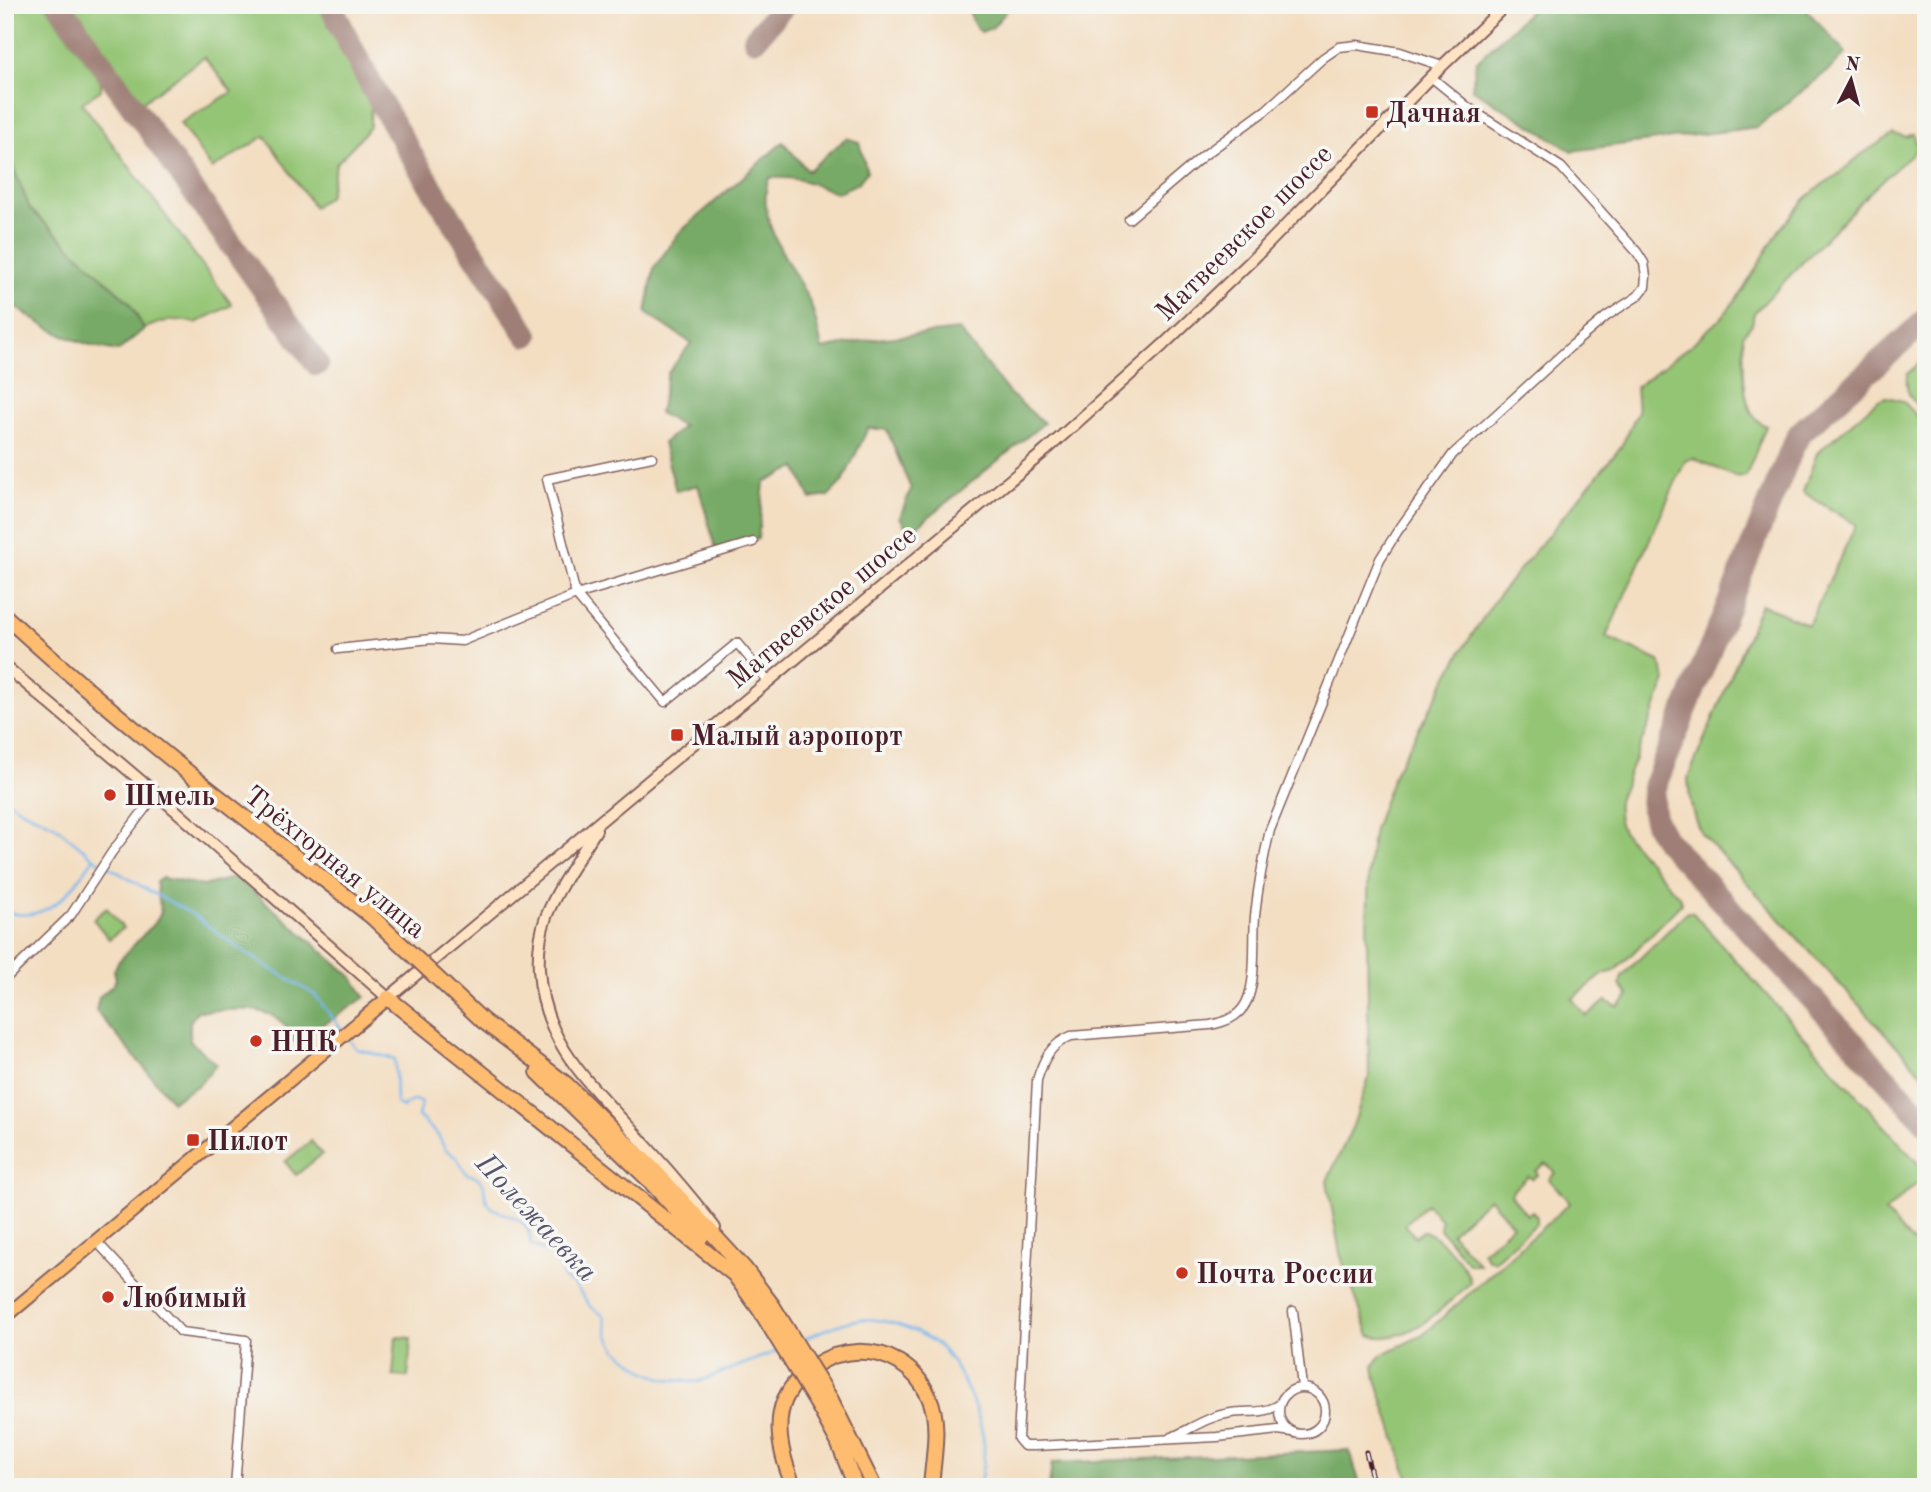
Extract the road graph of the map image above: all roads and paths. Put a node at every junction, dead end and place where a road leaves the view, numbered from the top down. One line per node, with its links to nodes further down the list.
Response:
1 (1506, 5): 2 (main road, Матвеевское шоссе)
2 (1442, 66): 3 (main road, Матвеевское шоссе); 4 (street)
3 (1431, 77): 11 (main road, Матвеевское шоссе); 24 (street)
4 (1129, 219)
5 (652, 457): 7 (street)
6 (753, 542): 7 (street)
7 (576, 595): 9 (street); 11 (street)
8 (5, 616): 17 (highway, Трёхгорная улица, bridge)
9 (338, 649)
10 (5, 666): 12 (main road)
11 (769, 682): 13 (main road, Матвеевское шоссе)
12 (156, 794): 14 (street); 15 (main road)
13 (601, 821): 15 (main road, Матвеевское шоссе); 17 (main road)
14 (5, 979)
15 (388, 998): 16 (main road, Матвеевское шоссе); 17 (highway)
16 (96, 1241): 19 (main road, Матвеевское шоссе); 25 (street)
17 (740, 1271): 21 (highway, bridge)
18 (1293, 1311): 20 (street)
19 (5, 1317)
20 (1302, 1387): 22 (street); 23 (street)
21 (825, 1403): 27 (highway); 28 (highway)
22 (1279, 1405): 23 (street); 24 (street)
23 (1292, 1432): 24 (street)
24 (1165, 1441)
25 (234, 1487)
26 (794, 1487): 29 (highway)
27 (856, 1487)
28 (874, 1487)
29 (931, 1487)

